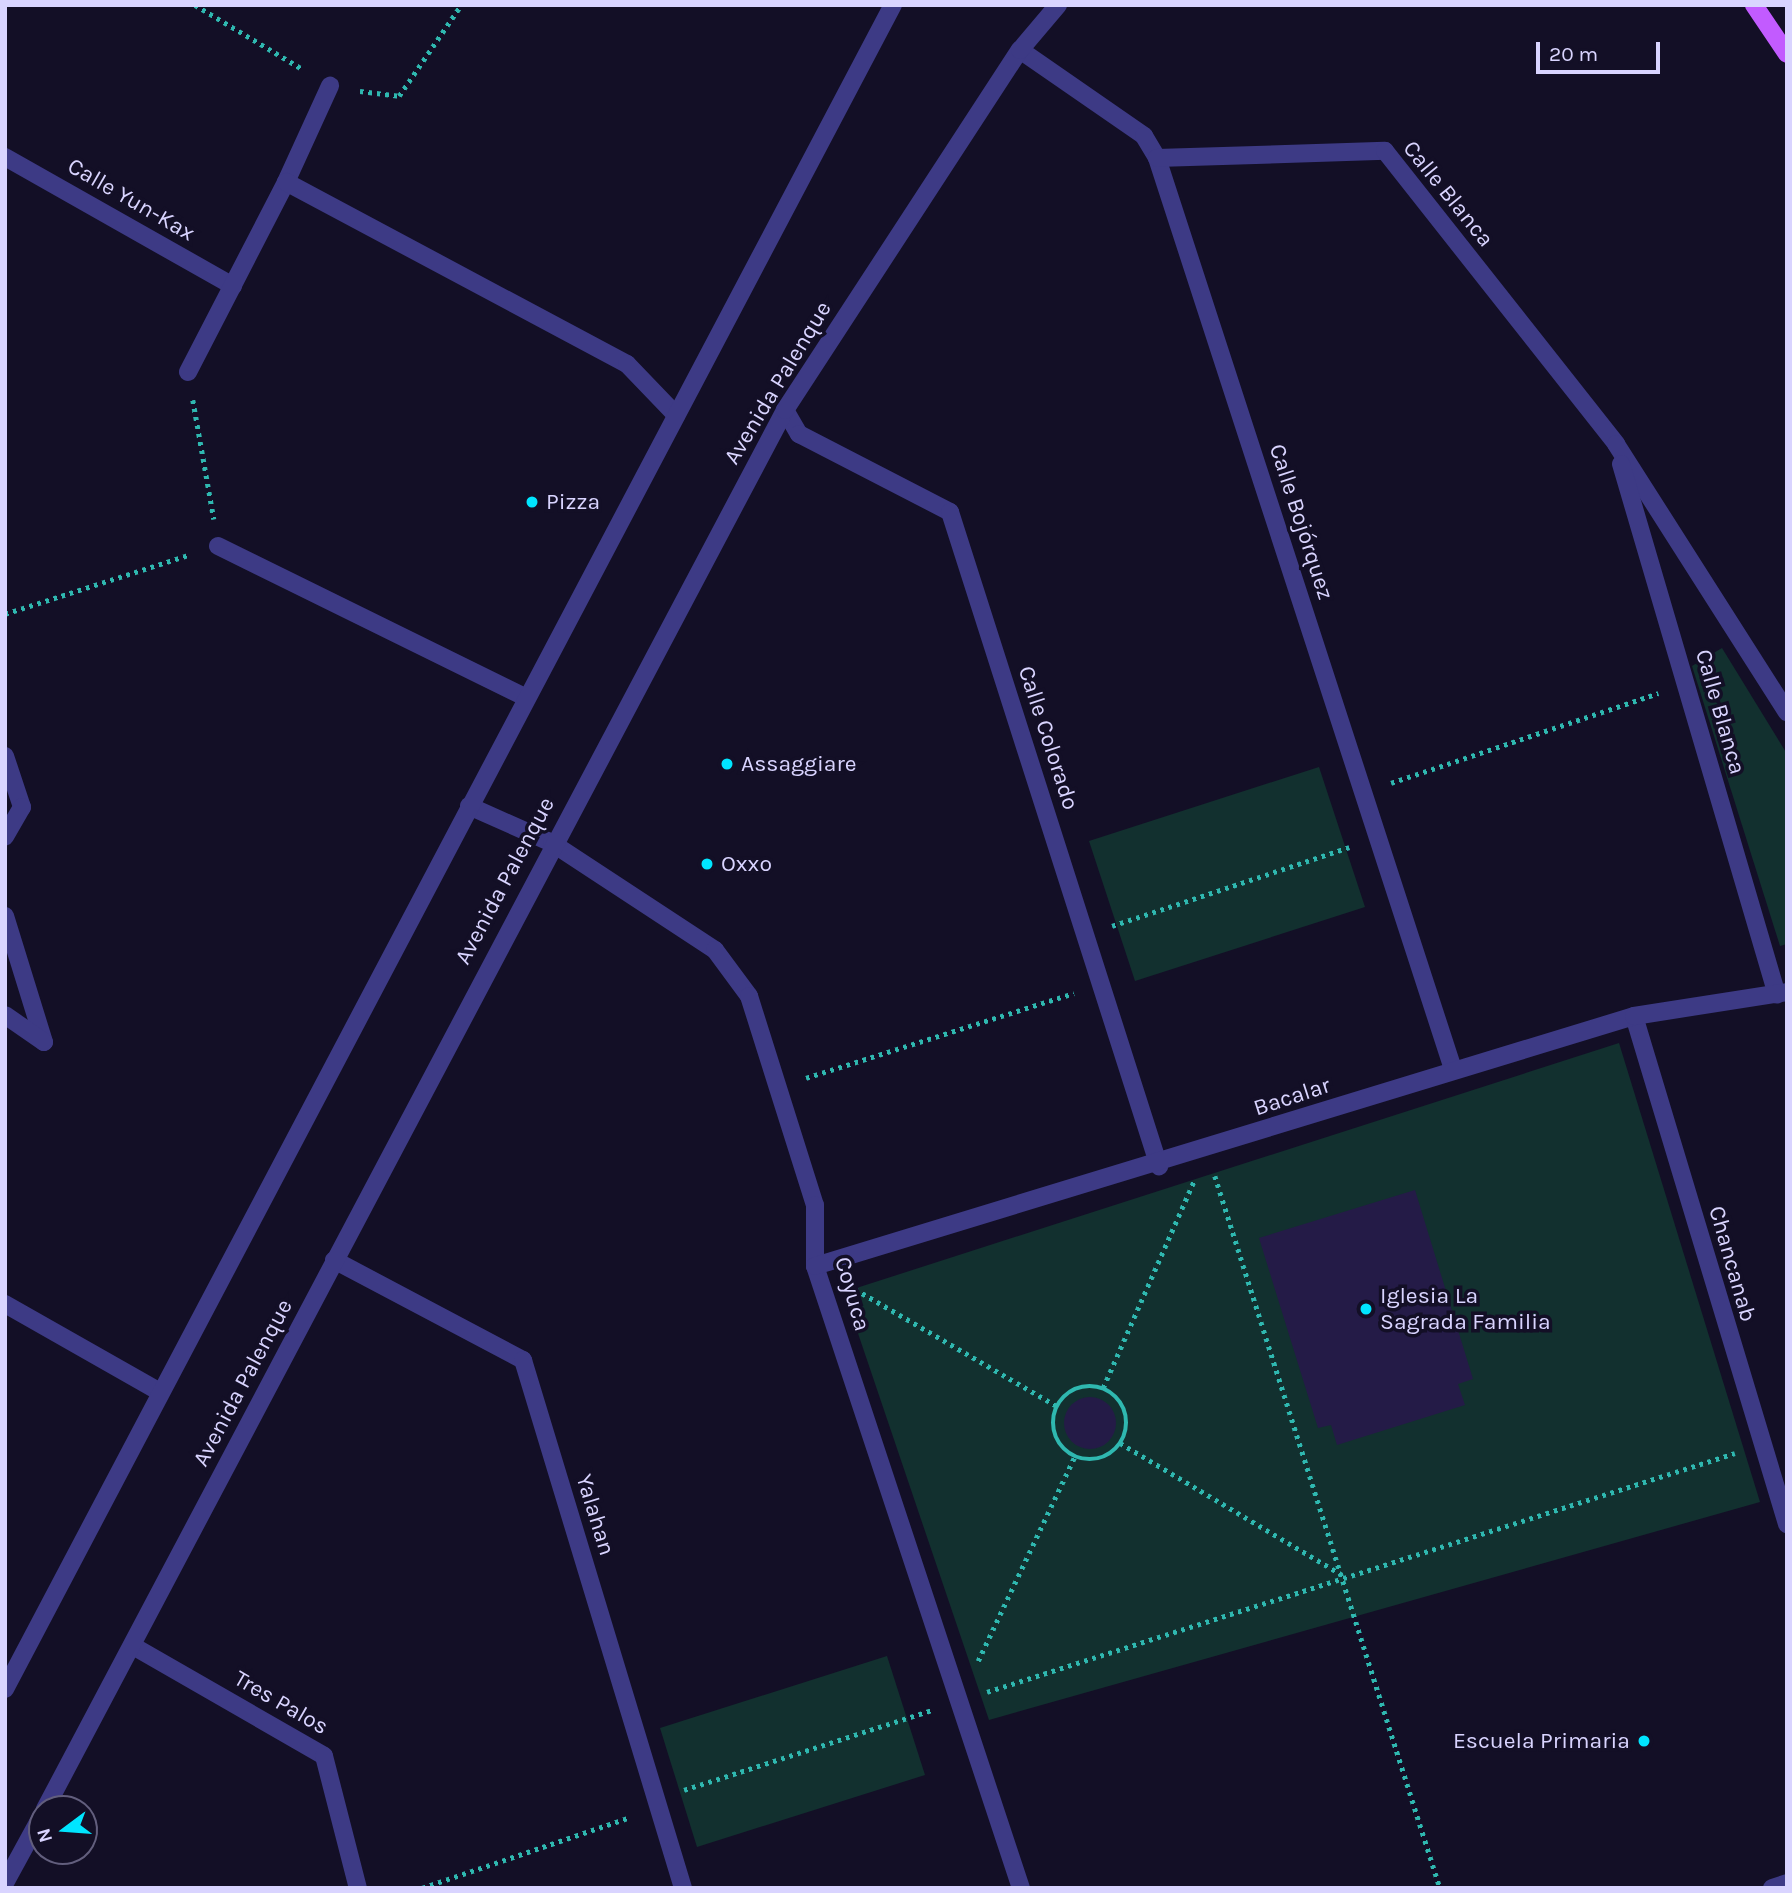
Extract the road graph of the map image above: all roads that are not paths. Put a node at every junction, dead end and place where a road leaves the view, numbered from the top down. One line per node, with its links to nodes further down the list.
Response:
1 (893, 5): 13 (street)
2 (1058, 5): 4 (street, Avenida Palenque)
3 (1754, 5): 5 (main road)
4 (1020, 50): 8 (street, Calle Bojórquez); 12 (street, Avenida Palenque)
5 (1787, 54)
6 (330, 86): 9 (street)
7 (5, 157): 10 (street, Calle Yun-Kax)
8 (1157, 158): 14 (street, Calle Blanca); 26 (street, Calle Bojórquez)
9 (286, 181): 10 (street); 13 (street)
10 (233, 286): 11 (street)
11 (188, 372)
12 (786, 410): 21 (street, Avenida Palenque); 27 (street, Calle Colorado)
13 (676, 415): 16 (street)
14 (1616, 444): 17 (street, Calle Blanca); 23 (street, Calle Blanca)
15 (218, 546): 16 (street)
16 (525, 697): 19 (street)
17 (1787, 712)
18 (5, 756): 20 (street)
19 (469, 806): 21 (street, Coyuca); 31 (street)
20 (5, 836)
21 (552, 843): 28 (street, Avenida Palenque); 29 (street, Coyuca)
22 (5, 916): 24 (street)
23 (1782, 993): 25 (street, Bacalar)
24 (5, 1015)
25 (1634, 1016): 26 (street, Bacalar); 32 (street, Chancanab)
26 (1453, 1069): 27 (street, Bacalar)
27 (1159, 1166): 29 (street, Bacalar)
28 (334, 1260): 33 (street, Avenida Palenque); 40 (street, Yalahan)
29 (816, 1266): 41 (street, Coyuca)
30 (5, 1304): 31 (street)
31 (160, 1392): 34 (street)
32 (1787, 1524)
33 (133, 1646): 35 (street, Avenida Palenque); 39 (street, Tres Palos)
34 (5, 1689)
35 (53, 1795)
36 (28, 1841): 37 (street)
37 (5, 1883)
38 (1787, 1883): 42 (street)
39 (358, 1888)
40 (684, 1888)
41 (1021, 1888)
42 (1772, 1888)

